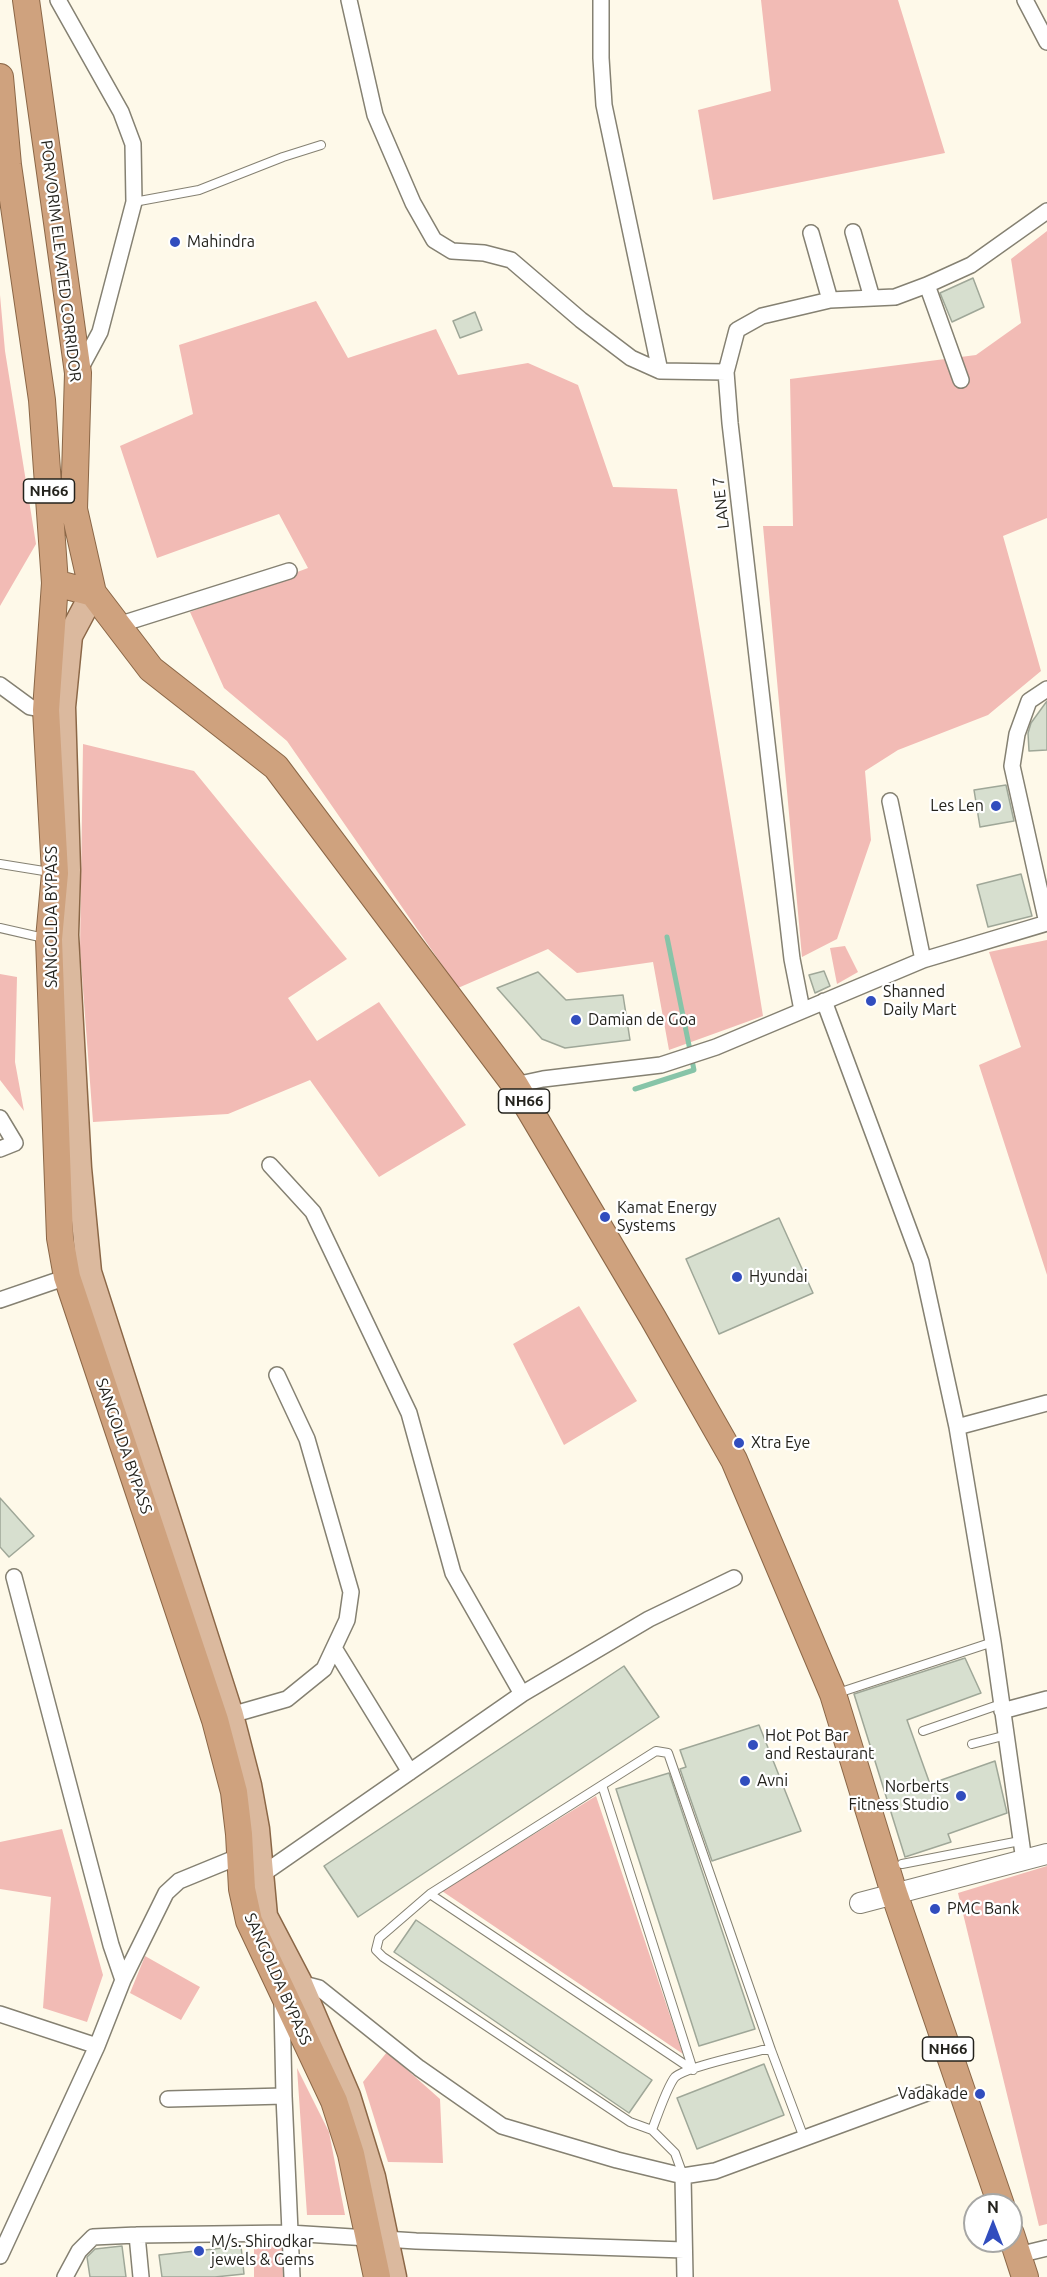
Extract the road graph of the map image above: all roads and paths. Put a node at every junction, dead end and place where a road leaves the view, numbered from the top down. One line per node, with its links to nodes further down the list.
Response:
1 (26, 0): 18 (highway, PORVORIM ELEVATED CORRIDOR)
2 (58, 0): 9 (street)
3 (349, 0): 16 (street)
4 (601, 0): 16 (street)
5 (1025, 0): 6 (street)
6 (1047, 42)
7 (0, 77): 21 (highway, NH66)
8 (321, 145): 9 (lane)
9 (134, 202): 18 (street)
10 (1047, 211): 13 (street, LANE 7)
11 (812, 232): 15 (street)
12 (853, 232): 14 (street)
13 (927, 285): 14 (street, LANE 7); 19 (street)
14 (872, 298): 15 (street, LANE 7)
15 (830, 300): 17 (street, LANE 7)
16 (660, 371): 17 (street)
17 (726, 372): 35 (street, LANE 7)
18 (78, 373): 22 (highway, PORVORIM ELEVATED CORRIDOR)
19 (961, 380)
20 (288, 571): 23 (street)
21 (55, 583): 22 (highway); 26 (highway, SANGOLDA BYPASS)
22 (93, 593): 23 (highway, NH66); 53 (main road, SANGOLDA BYPASS)
23 (118, 626): 36 (highway, NH66)
24 (0, 685): 26 (street)
25 (1047, 688): 30 (street)
26 (46, 710): 29 (highway, SANGOLDA BYPASS)
27 (890, 801): 33 (street)
28 (0, 864): 29 (lane)
29 (55, 873): 32 (highway, SANGOLDA BYPASS)
30 (1047, 923): 33 (street)
31 (0, 928): 32 (lane)
32 (49, 939): 40 (highway, SANGOLDA BYPASS)
33 (923, 960): 34 (street)
34 (824, 1001): 35 (street); 44 (street)
35 (802, 1010): 36 (street)
36 (516, 1086): 50 (highway, NH66)
37 (0, 1118): 38 (street)
38 (0, 1149)
39 (270, 1165): 49 (street)
40 (67, 1277): 41 (street); 53 (highway, SANGOLDA BYPASS)
41 (0, 1300)
42 (277, 1375): 48 (street)
43 (1047, 1403): 44 (street)
44 (957, 1427): 47 (street)
45 (14, 1577): 68 (street)
46 (734, 1578): 49 (street)
47 (993, 1642): 50 (lane); 52 (street)
48 (334, 1648): 53 (street); 57 (street)
49 (522, 1694): 57 (street)
50 (834, 1694): 65 (highway, NH66)
51 (1047, 1700): 52 (street)
52 (1002, 1707): 54 (lane); 55 (street)
53 (223, 1717): 61 (highway, SANGOLDA BYPASS); 64 (main road, SANGOLDA BYPASS)
54 (923, 1731)
55 (1007, 1735): 56 (lane); 59 (street)
56 (972, 1744)
57 (410, 1772): 64 (street)
58 (602, 1785): 66 (lane); 72 (lane); 73 (lane)
59 (1020, 1841): 62 (street); 63 (lane)
60 (1047, 1854): 62 (street)
61 (240, 1856): 64 (highway, SANGOLDA BYPASS); 68 (street)
62 (1024, 1861): 65 (street)
63 (902, 1864)
64 (251, 1882): 69 (highway, SANGOLDA BYPASS)
65 (894, 1893): 67 (street); 80 (highway, NH66)
66 (430, 1894): 73 (lane); 77 (lane)
67 (860, 1903)
68 (123, 1980): 71 (street)
69 (290, 1985): 75 (street); 79 (street); 83 (highway, SANGOLDA BYPASS)
70 (0, 2014): 71 (street)
71 (97, 2046): 87 (street)
72 (771, 2050): 73 (lane); 78 (lane)
73 (693, 2070): 77 (lane)
74 (927, 2093): 78 (street)
75 (284, 2096): 76 (street); 81 (street)
76 (168, 2099)
77 (652, 2130): 79 (lane)
78 (804, 2138): 79 (street)
79 (683, 2176): 85 (street)
80 (997, 2193)
81 (289, 2233): 82 (street); 83 (street); 90 (street)
82 (137, 2235): 88 (street); 89 (street)
83 (378, 2238): 85 (street); 91 (highway, SANGOLDA BYPASS); 92 (main road, SANGOLDA BYPASS)
84 (1047, 2248): 86 (street)
85 (684, 2250): 93 (street)
86 (1018, 2255)
87 (0, 2256)
88 (65, 2277)
89 (141, 2277)
90 (292, 2277)
91 (377, 2277)
92 (394, 2277)
93 (685, 2277)

